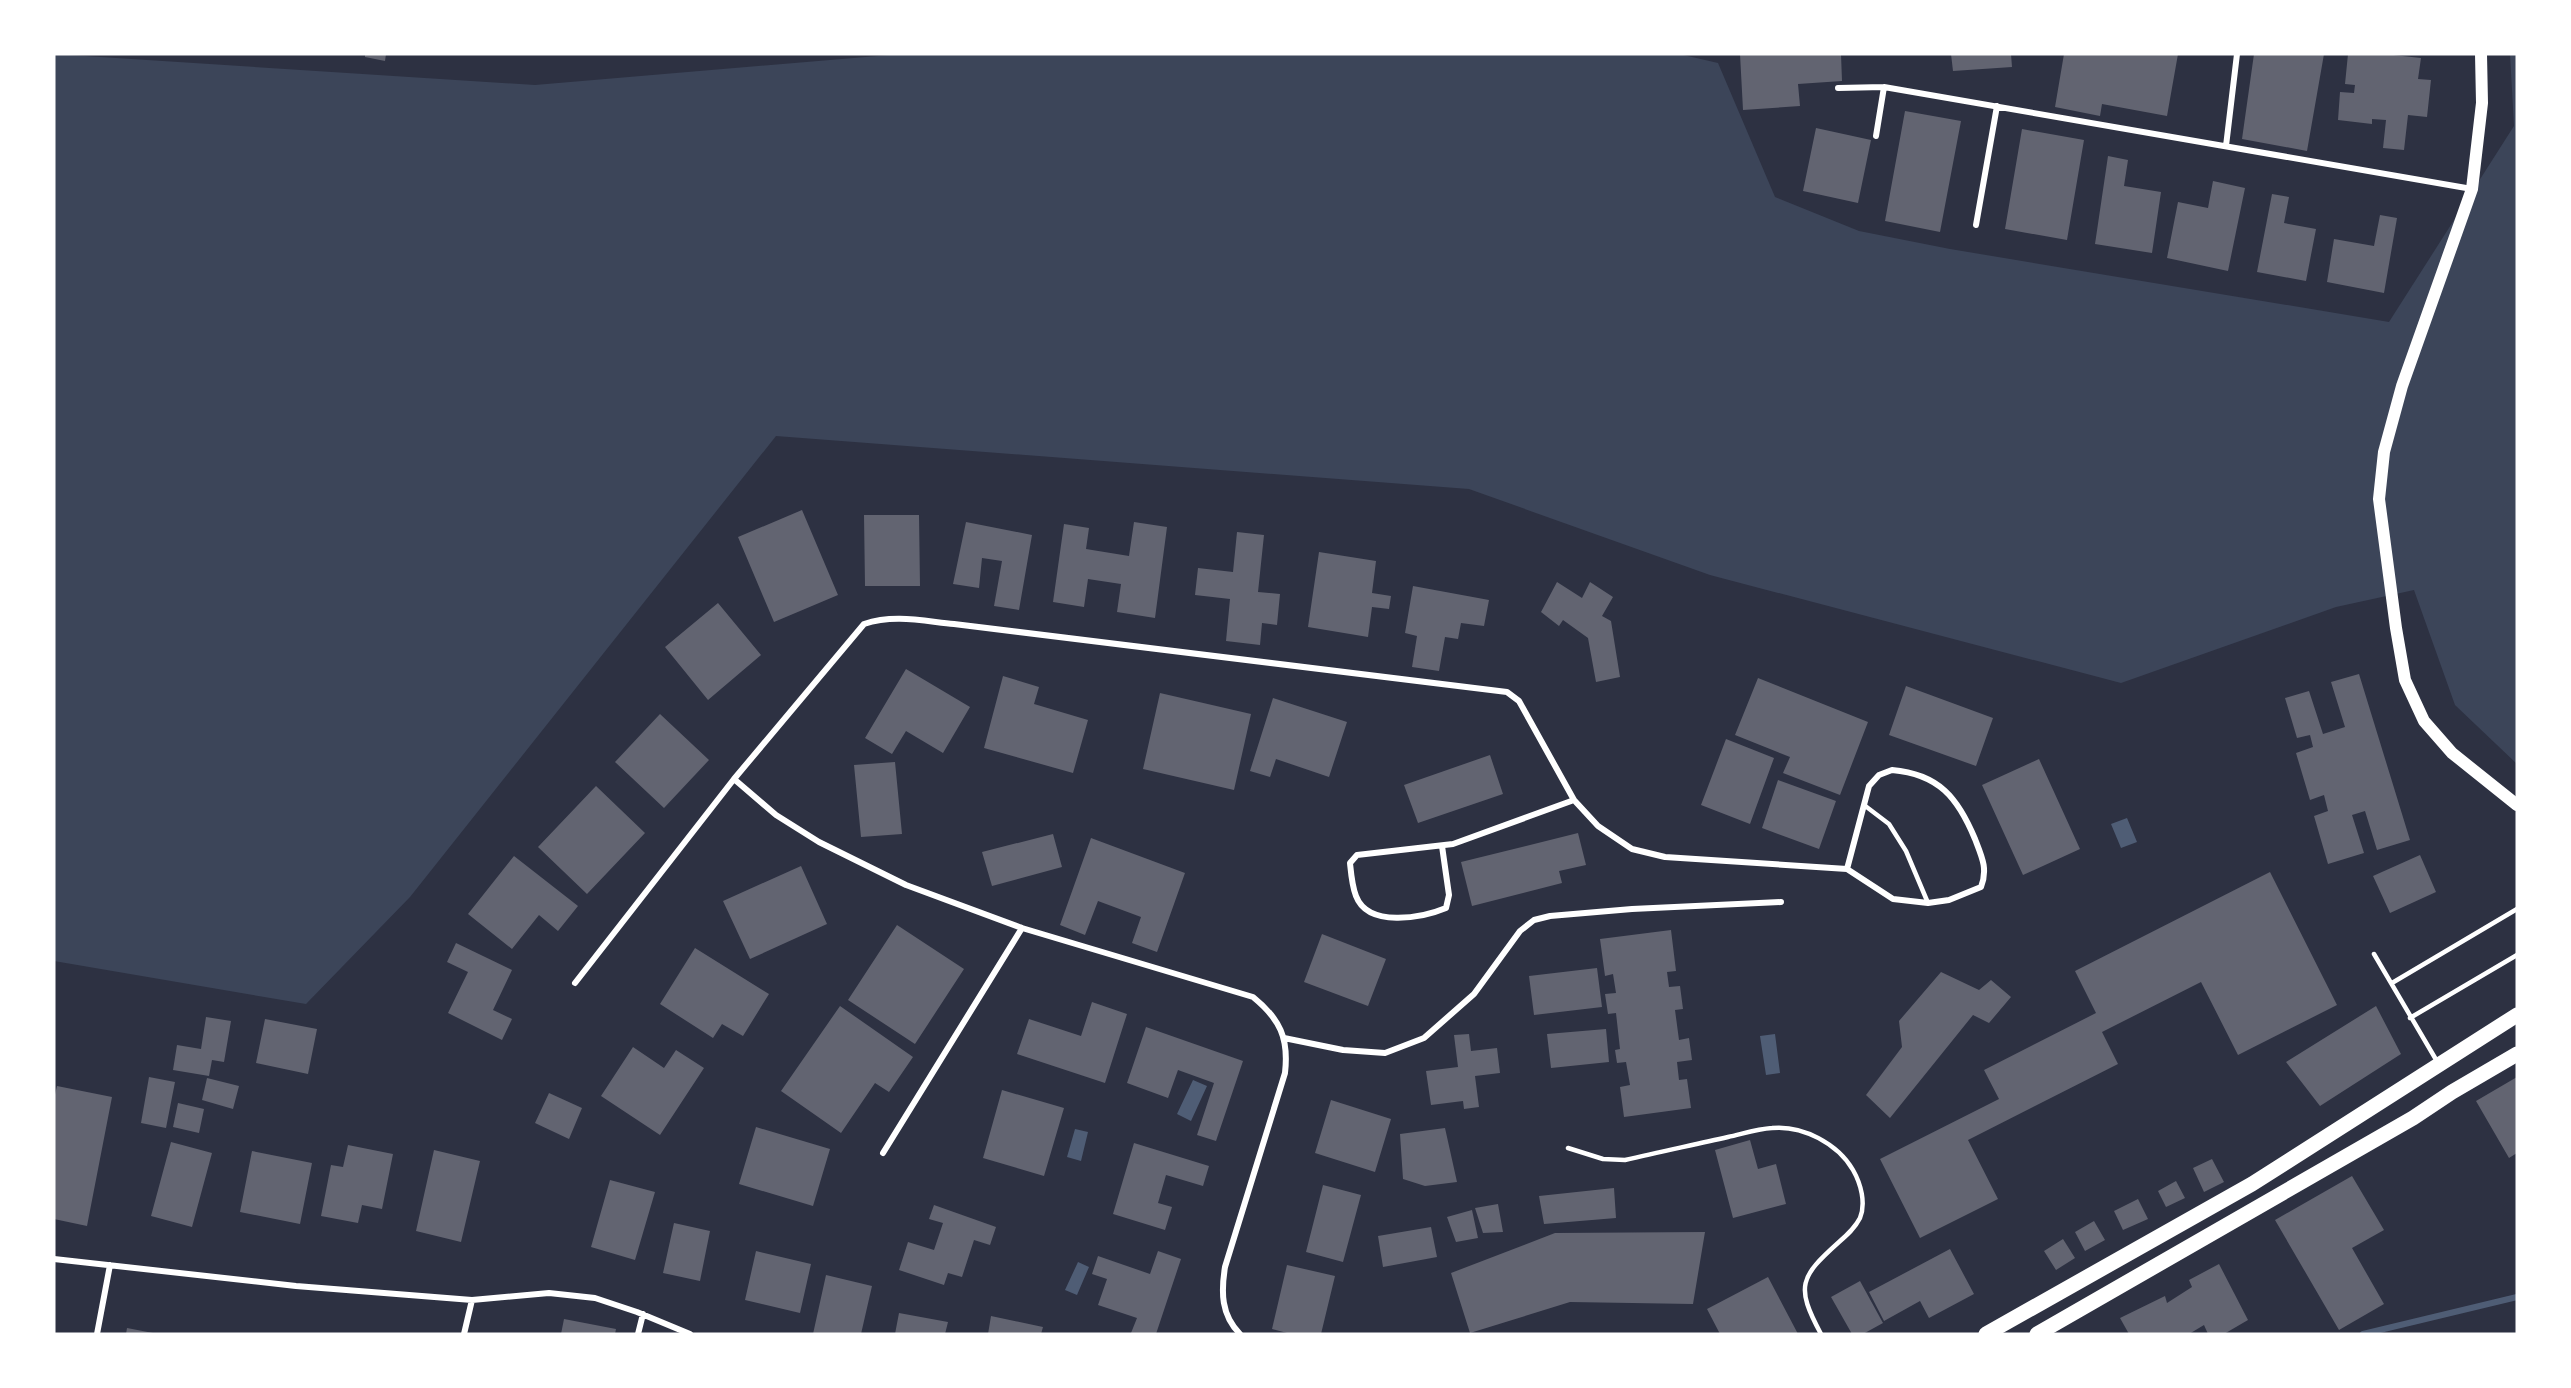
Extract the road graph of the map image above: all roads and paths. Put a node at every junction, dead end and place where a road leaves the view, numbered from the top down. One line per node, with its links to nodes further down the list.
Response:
1 (2237, 54): 7 (street)
2 (2481, 54): 8 (main road)
3 (1884, 87): 4 (street); 5 (street); 6 (street)
4 (1838, 88)
5 (1997, 106): 7 (street); 9 (street)
6 (1876, 135)
7 (2226, 146): 8 (street)
8 (2472, 189): 13 (main road)
9 (1976, 225)
10 (734, 779): 11 (street); 19 (street); 22 (street)
11 (1574, 800): 14 (street); 15 (street)
12 (1864, 805): 15 (street); 17 (lane); 17 (street)
13 (2517, 805)
14 (1442, 846): 14 (street)
15 (1847, 869): 17 (street)
16 (1781, 902): 26 (street)
17 (1928, 903)
18 (2517, 909): 23 (lane)
19 (1022, 928): 26 (street); 30 (street)
20 (2374, 954): 23 (lane)
21 (2517, 955): 25 (lane)
22 (575, 983)
23 (2392, 983): 25 (lane)
24 (2517, 1015): 28 (main road)
25 (2410, 1018): 28 (lane)
26 (1284, 1038): 39 (street)
27 (2517, 1053): 42 (main road)
28 (2439, 1065): 41 (main road)
29 (1568, 1148): 40 (lane)
30 (883, 1153)
31 (54, 1259): 32 (street)
32 (110, 1265): 33 (street); 35 (street)
33 (472, 1300): 34 (street); 36 (street)
34 (643, 1314): 37 (street); 38 (street)
35 (97, 1334)
36 (464, 1334)
37 (638, 1334)
38 (690, 1334)
39 (1240, 1334)
40 (1821, 1334)
41 (1986, 1334)
42 (2037, 1334)

